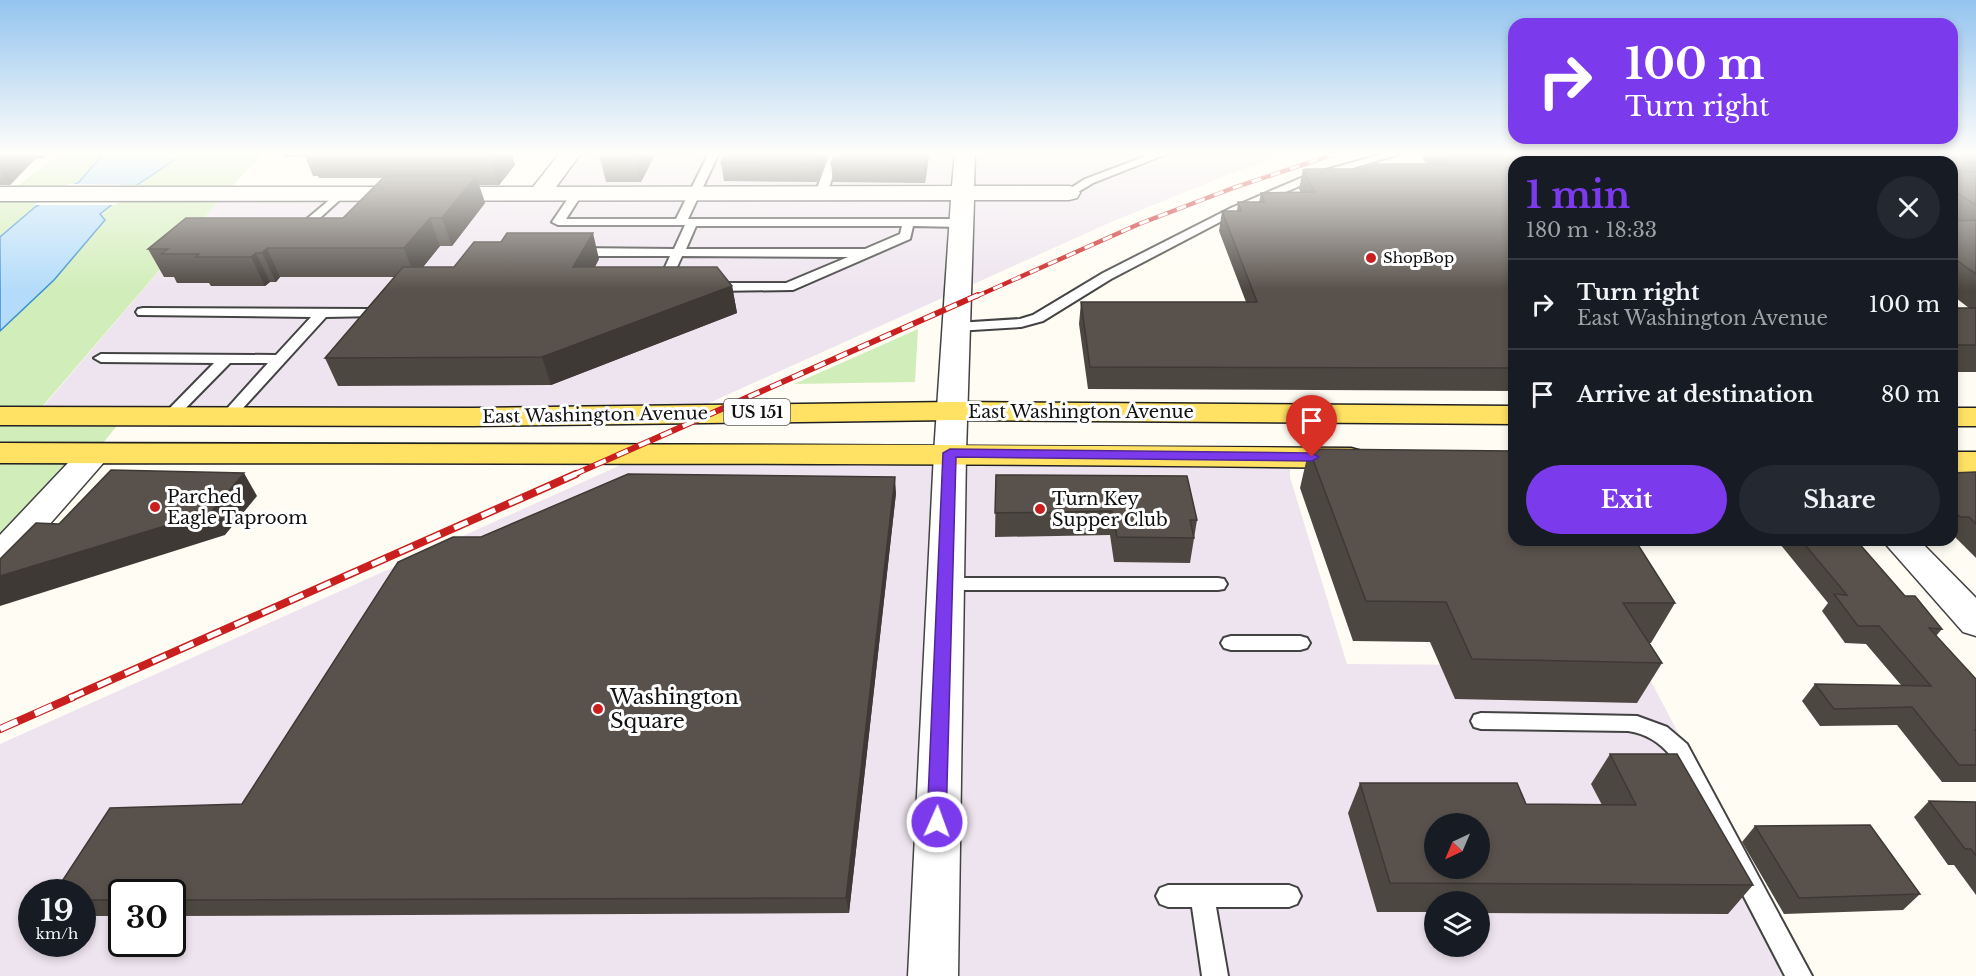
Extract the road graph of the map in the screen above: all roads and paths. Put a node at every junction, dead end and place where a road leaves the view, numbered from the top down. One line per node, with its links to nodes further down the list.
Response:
1 (335, 199): 9 (lane)
2 (574, 199): 6 (lane)
3 (693, 199): 6 (lane)
4 (963, 199): 8 (street)
5 (1262, 199): 18 (lane)
6 (686, 222): 7 (lane); 11 (lane)
7 (908, 223): 8 (lane); 12 (lane)
8 (961, 223): 18 (street)
9 (306, 225)
10 (561, 252): 11 (lane)
11 (678, 252): 12 (lane); 13 (lane)
12 (867, 253): 14 (lane)
13 (674, 287)
14 (696, 287)
15 (387, 296): 17 (lane)
16 (143, 312): 17 (lane)
17 (322, 313): 21 (lane)
18 (956, 327): 22 (street)
19 (101, 358): 20 (lane)
20 (226, 359): 21 (lane); 25 (lane)
21 (280, 359): 26 (lane)
22 (953, 411): 23 (main road, East Washington Avenue / US 151); 26 (main road, East Washington Avenue / US 151); 30 (street)
23 (1508, 415)
24 (0, 416): 25 (main road, East Washington Avenue / US 151)
25 (170, 416): 26 (main road, East Washington Avenue / US 151)
26 (228, 416)
27 (1958, 417): 28 (main road)
28 (1976, 417)
29 (0, 453): 31 (main road, East Washington Avenue)
30 (950, 453): 31 (main road, East Washington Avenue); 32 (main road, East Washington Avenue); 37 (street)
31 (94, 454): 36 (street)
32 (1384, 458)
33 (1958, 462): 34 (main road)
34 (1976, 462)
35 (1905, 546): 39 (street)
36 (0, 557)
37 (946, 584): 38 (lane); 46 (street)
38 (1218, 584)
39 (1976, 622)
40 (1231, 643): 41 (lane)
41 (1300, 643)
42 (1481, 721): 48 (lane)
43 (1168, 896): 44 (lane)
44 (1202, 896): 45 (lane); 47 (lane)
45 (1289, 896)
46 (933, 976)
47 (1215, 976)
48 (1799, 976)

